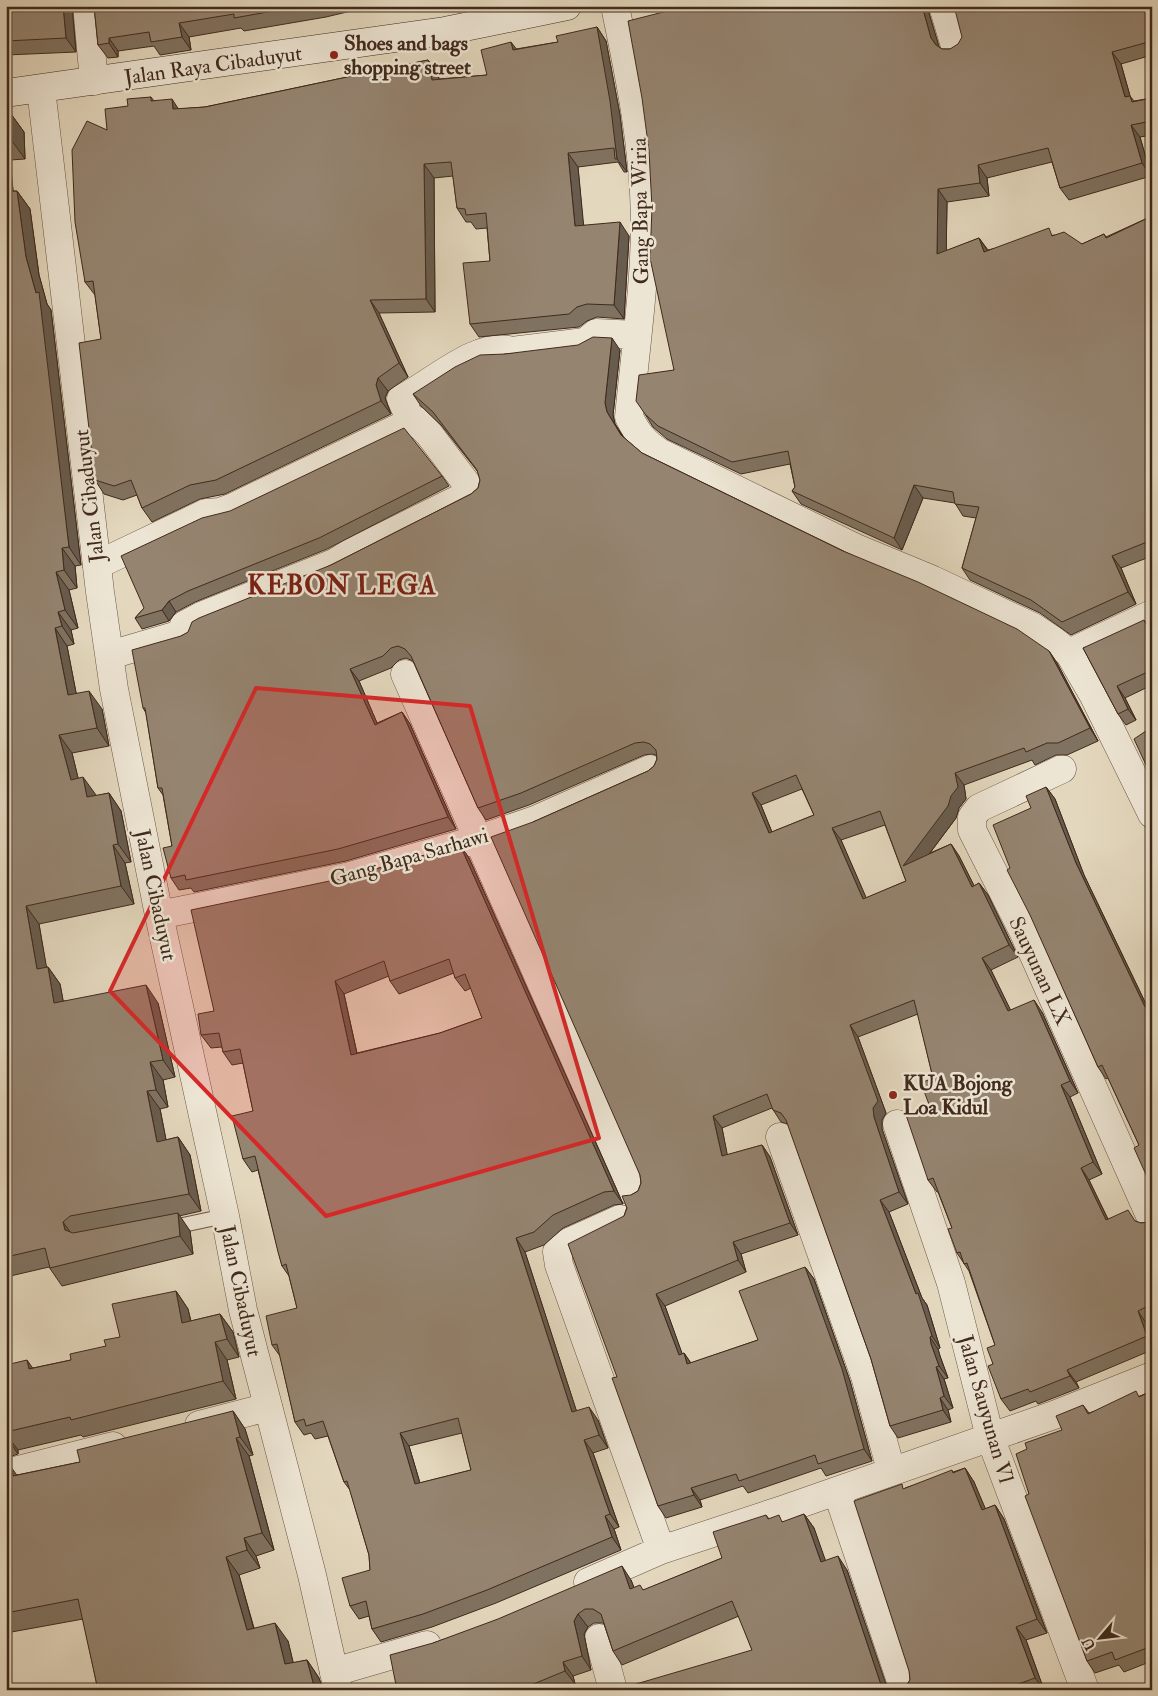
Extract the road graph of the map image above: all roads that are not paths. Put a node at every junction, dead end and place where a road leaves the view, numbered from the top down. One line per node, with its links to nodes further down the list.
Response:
1 (87, 6): 6 (street)
2 (567, 6): 6 (street, Jalan Raya Cibaduyut)
3 (615, 6): 9 (street, Gang Bapa Wiria)
4 (944, 6): 5 (street)
5 (955, 46)
6 (94, 81): 7 (street, Jalan Raya Cibaduyut)
7 (41, 89): 8 (street, Jalan Raya Cibaduyut); 11 (street, Jalan Cibaduyut)
8 (6, 93)
9 (637, 336): 10 (street); 13 (street, Gang Bapa Wiria)
10 (411, 421): 11 (street); 14 (street)
11 (97, 565): 14 (street, Jalan Cibaduyut)
12 (1152, 614): 13 (street)
13 (1069, 653): 17 (street)
14 (110, 655): 22 (street, Jalan Cibaduyut)
15 (405, 674): 21 (street)
16 (1144, 733): 17 (street)
17 (1119, 747): 20 (street)
18 (1062, 768): 28 (street, Sauyunan LX)
19 (650, 769): 21 (street, Gang Bapa Sarhawi)
20 (1152, 814)
21 (479, 839): 22 (street, Gang Bapa Sarhawi); 25 (street)
22 (159, 915): 26 (street, Jalan Cibaduyut)
23 (897, 1124): 33 (street, Jalan Sauyunan Vl)
24 (780, 1137): 35 (street)
25 (634, 1193)
26 (225, 1216): 29 (lane); 31 (street, Jalan Cibaduyut)
27 (620, 1219): 38 (street)
28 (1152, 1220)
29 (150, 1231)
30 (1152, 1376): 33 (street)
31 (268, 1407): 32 (street); 42 (street, Jalan Cibaduyut)
32 (176, 1431)
33 (990, 1437): 35 (street); 45 (street, Jalan Sauyunan Vl)
34 (138, 1440): 36 (street)
35 (891, 1470): 37 (street)
36 (6, 1473)
37 (836, 1491): 38 (street); 44 (street)
38 (661, 1550): 39 (street)
39 (566, 1591)
40 (599, 1638): 43 (street)
41 (446, 1639): 42 (street)
42 (336, 1681)
43 (614, 1690)
44 (904, 1690)
45 (1086, 1690)

